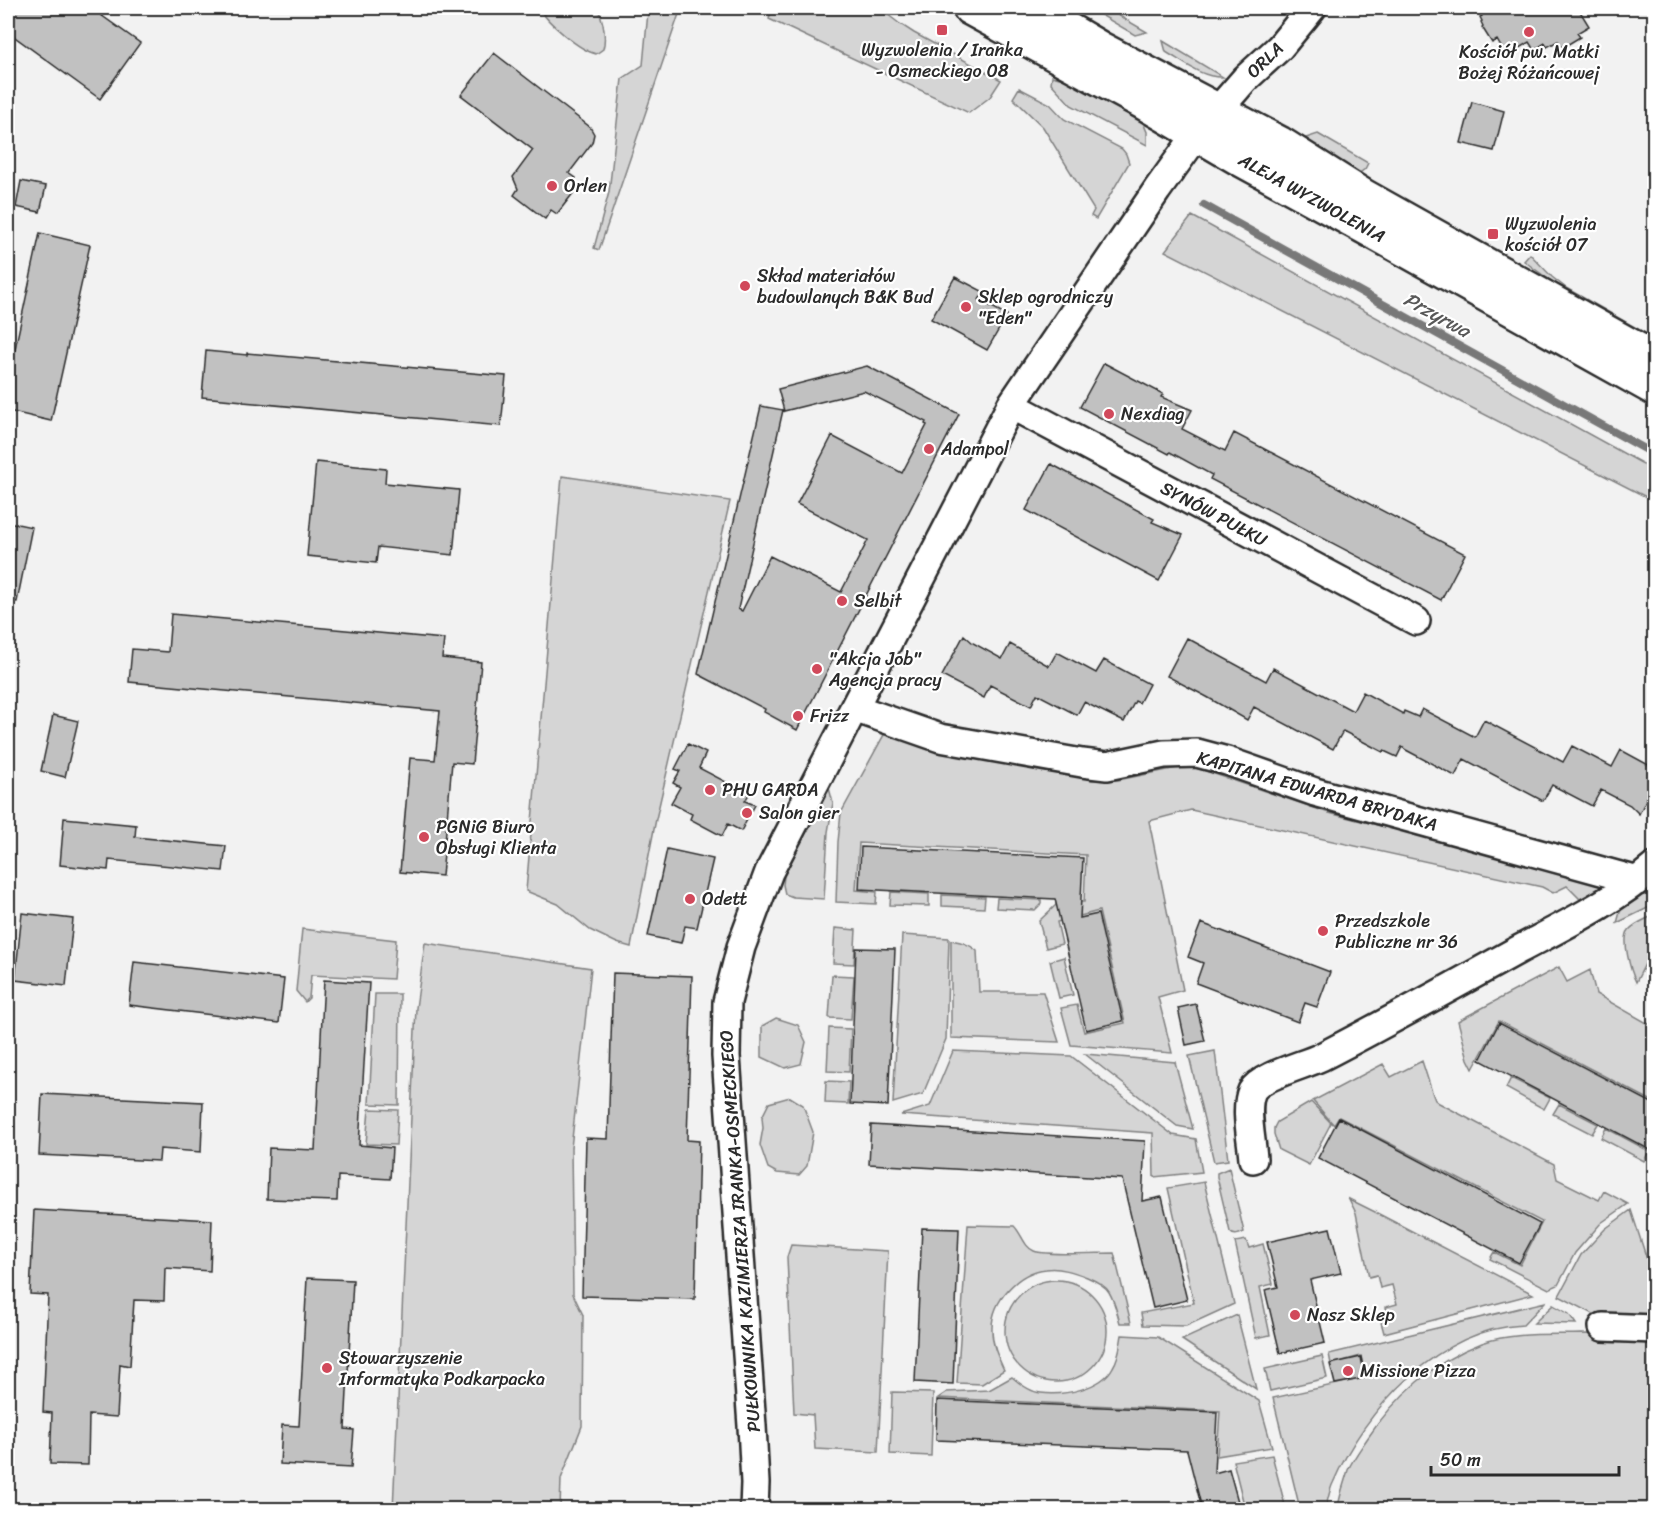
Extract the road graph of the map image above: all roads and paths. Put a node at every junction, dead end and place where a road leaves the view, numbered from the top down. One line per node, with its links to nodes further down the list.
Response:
1 (970, 8): 4 (main road, ALEJA WYZWOLENIA)
2 (1031, 8): 4 (main road, ALEJA WYZWOLENIA)
3 (1312, 8): 4 (street, ORLA)
4 (1207, 122): 5 (main road, ALEJA WYZWOLENIA); 6 (main road, ALEJA WYZWOLENIA); 7 (street, PUŁKOWNIKA KAZIMIERZA IRANKA-OSMECKIEGO)
5 (1654, 359)
6 (1654, 388)
7 (1011, 405): 8 (street, SYNÓW PUŁKU); 9 (street, PUŁKOWNIKA KAZIMIERZA IRANKA-OSMECKIEGO)
8 (1416, 621)
9 (854, 708): 10 (street, KAPITANA EDWARDA BRYDAKA); 14 (street, PUŁKOWNIKA KAZIMIERZA IRANKA-OSMECKIEGO)
10 (1646, 874): 11 (street, KAPITANA EDWARDA BRYDAKA)
11 (1254, 1159)
12 (1603, 1327): 13 (street)
13 (1654, 1329)
14 (754, 1509)

